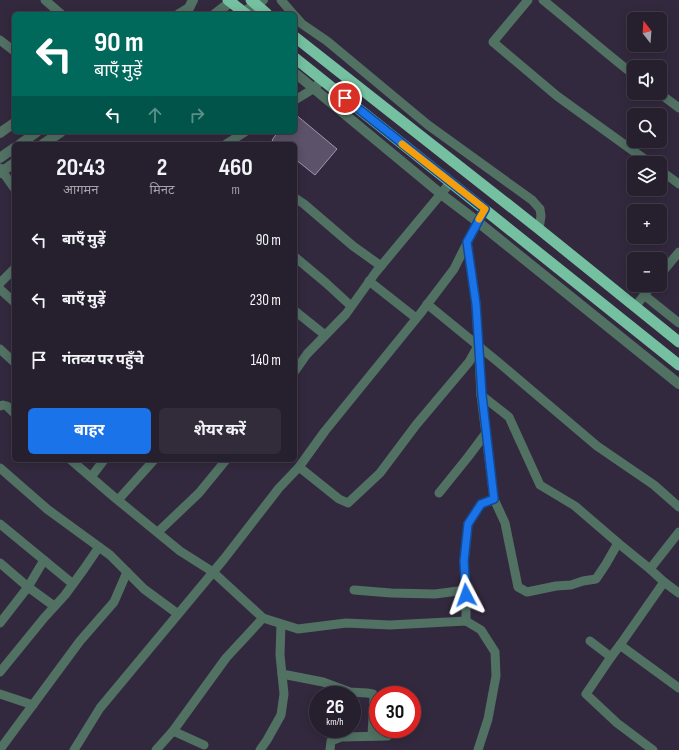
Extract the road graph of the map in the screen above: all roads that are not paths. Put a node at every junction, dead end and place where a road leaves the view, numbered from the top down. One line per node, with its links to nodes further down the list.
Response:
1 (45, 0): 8 (street)
2 (193, 0): 9 (street)
3 (281, 0): 14 (street)
4 (528, 0): 36 (street)
5 (543, 0): 20 (street)
6 (230, 1): 10 (street); 11 (highway)
7 (257, 1): 12 (street); 13 (highway)
8 (59, 12)
9 (182, 12)
10 (217, 12)
11 (242, 12)
12 (244, 12)
13 (266, 12)
14 (291, 12)
15 (297, 18): 48 (street)
16 (297, 39): 48 (highway)
17 (2, 44): 18 (street)
18 (12, 50)
19 (297, 60): 22 (highway)
20 (627, 70)
21 (297, 75): 23 (street)
22 (322, 80): 23 (street); 41 (highway)
23 (313, 89): 24 (street); 44 (street)
24 (297, 99)
25 (667, 99): 26 (street)
26 (679, 108)
27 (12, 124): 28 (street)
28 (0, 133)
29 (34, 134): 32 (street)
30 (58, 134): 33 (street)
31 (242, 134): 34 (street)
32 (23, 142)
33 (46, 142)
34 (231, 142)
35 (12, 149): 37 (street)
36 (640, 156)
37 (0, 158)
38 (12, 164): 39 (street)
39 (1, 171): 43 (street)
40 (667, 175): 42 (street)
41 (450, 182): 44 (street); 46 (highway)
42 (679, 184)
43 (12, 185)
44 (441, 194): 47 (street); 52 (street)
45 (297, 199): 52 (street)
46 (485, 209): 47 (street); 72 (highway)
47 (478, 222): 49 (street); 74 (street)
48 (539, 230): 63 (highway)
49 (467, 242): 61 (street); 69 (street)
50 (679, 252): 53 (street)
51 (297, 259): 62 (street)
52 (381, 266): 55 (street)
53 (667, 267)
54 (12, 272): 56 (street)
55 (369, 281): 62 (street); 65 (street)
56 (0, 283)
57 (0, 289): 60 (street)
58 (646, 292): 59 (street)
59 (644, 295): 63 (street); 66 (street)
60 (12, 300)
61 (427, 304): 65 (street); 69 (street)
62 (351, 306): 67 (street)
63 (635, 307): 68 (highway)
64 (297, 313): 67 (street)
65 (416, 318): 83 (street)
66 (679, 323)
67 (325, 335): 73 (street)
68 (679, 342)
69 (478, 346): 75 (street); 83 (street); 89 (street)
70 (0, 349): 71 (street)
71 (12, 360)
72 (679, 365)
73 (297, 368)
74 (679, 384)
75 (482, 395): 78 (street); 93 (street)
76 (0, 406): 77 (street)
77 (12, 411)
78 (486, 433): 86 (street); 87 (street)
79 (75, 462): 85 (street)
80 (102, 462): 85 (street)
81 (152, 462): 88 (street)
82 (224, 462): 91 (street)
83 (299, 467): 99 (street)
84 (0, 468): 94 (street)
85 (91, 477): 88 (street)
86 (439, 493)
87 (494, 499): 93 (street); 104 (street)
88 (118, 500): 91 (street)
89 (679, 507)
90 (0, 524): 95 (street)
91 (158, 532): 99 (street)
92 (679, 532): 97 (street)
93 (618, 543): 97 (street)
94 (99, 547): 98 (street); 101 (street)
95 (44, 560): 101 (street); 102 (street)
96 (1, 565): 102 (street)
97 (650, 569): 100 (street)
98 (127, 572): 107 (street); 120 (street)
99 (213, 572): 107 (street); 108 (street)
100 (664, 582): 105 (street); 113 (street)
101 (73, 584): 106 (street)
102 (28, 587): 106 (street); 110 (street)
103 (354, 590): 104 (street)
104 (466, 590): 109 (street)
105 (679, 593)
106 (54, 606): 115 (street)
107 (178, 614): 125 (street)
108 (263, 618): 111 (street); 121 (street)
109 (466, 621): 111 (street); 129 (street)
110 (0, 623)
111 (281, 624): 116 (street)
112 (590, 641): 114 (street)
113 (620, 645): 114 (street); 117 (street)
114 (611, 657): 130 (street)
115 (0, 672)
116 (282, 674): 118 (street); 127 (street)
117 (679, 688)
118 (369, 693)
119 (0, 694): 120 (street)
120 (33, 705): 124 (street)
121 (173, 731): 123 (street); 126 (street)
122 (369, 736): 128 (street)
123 (204, 745)
124 (2, 749)
125 (74, 750)
126 (156, 750)
127 (260, 750)
128 (330, 750)
129 (478, 750)
130 (653, 750)

